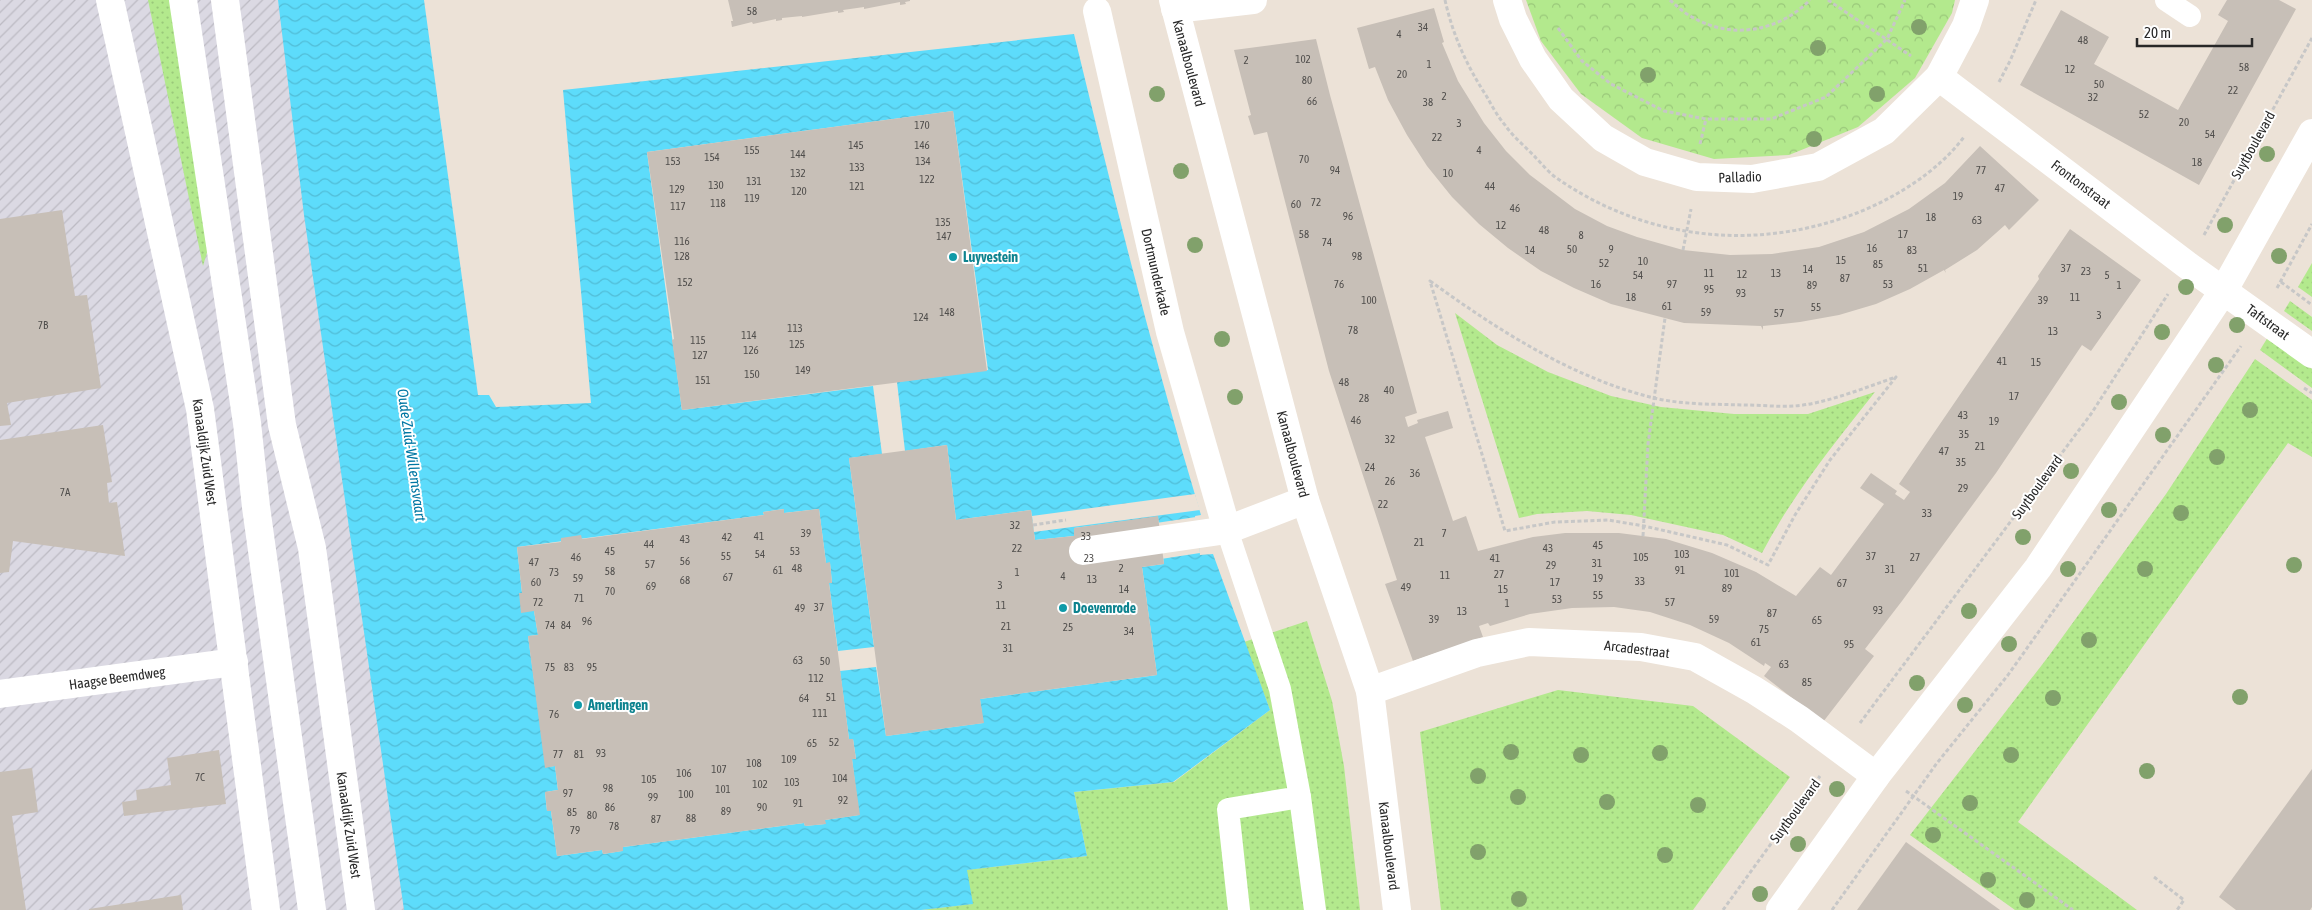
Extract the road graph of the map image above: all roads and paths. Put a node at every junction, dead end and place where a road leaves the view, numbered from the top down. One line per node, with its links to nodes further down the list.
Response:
1 (110, 0): 34 (street, Kanaaldijk Zuid West)
2 (184, 0): 43 (street)
3 (225, 0): 44 (street, Kanaaldijk Zuid West)
4 (1253, 0): 12 (street)
5 (1507, 0): 18 (street, Palladio)
6 (1670, 0): 7 (path)
7 (1810, 0)
8 (1828, 0): 17 (path)
9 (1905, 0): 17 (path)
10 (1975, 0): 18 (street, Palladio)
11 (2166, 0): 14 (lane)
12 (1174, 5): 29 (street, Kanaalboulevard)
13 (1097, 11): 31 (street, Dortmunderkade)
14 (2190, 16)
15 (1554, 22): 19 (path)
16 (2312, 38): 22 (path, Suytboulevard)
17 (1887, 39): 18 (path); 19 (path)
18 (1939, 77): 22 (street, Frontonstraat)
19 (1706, 119): 21 (path)
20 (2312, 133): 24 (street)
21 (1698, 150)
22 (2187, 265): 24 (street, Frontonstraat); 37 (path, Suytboulevard)
23 (2281, 282): 25 (path)
24 (2224, 290): 27 (street, Taftstraat); 38 (street)
25 (2312, 305)
26 (1665, 318): 28 (path)
27 (2312, 354)
28 (1654, 398): 30 (path); 30 (path); 30 (path)
29 (1305, 500): 31 (street); 35 (street, Kanaalboulevard)
30 (1644, 526): 32 (path)
31 (1227, 530): 33 (street); 40 (lane)
32 (1643, 536)
33 (1083, 551)
34 (234, 662): 36 (street, Haagse Beemdweg); 42 (street, Kanaaldijk Zuid West)
35 (1370, 692): 37 (street, Arcadestraat); 47 (street, Kanaalboulevard)
36 (0, 694)
37 (1840, 749): 38 (street, Arcadestraat); 48 (path, Suytboulevard)
38 (1876, 776): 49 (street)
39 (1913, 796): 50 (path)
40 (1300, 798): 45 (lane); 46 (lane)
41 (2154, 877): 51 (path)
42 (266, 910)
43 (312, 910)
44 (361, 910)
45 (1239, 910)
46 (1315, 910)
47 (1398, 910)
48 (1723, 910)
49 (1780, 910)
50 (2073, 910)
51 (2177, 910)

